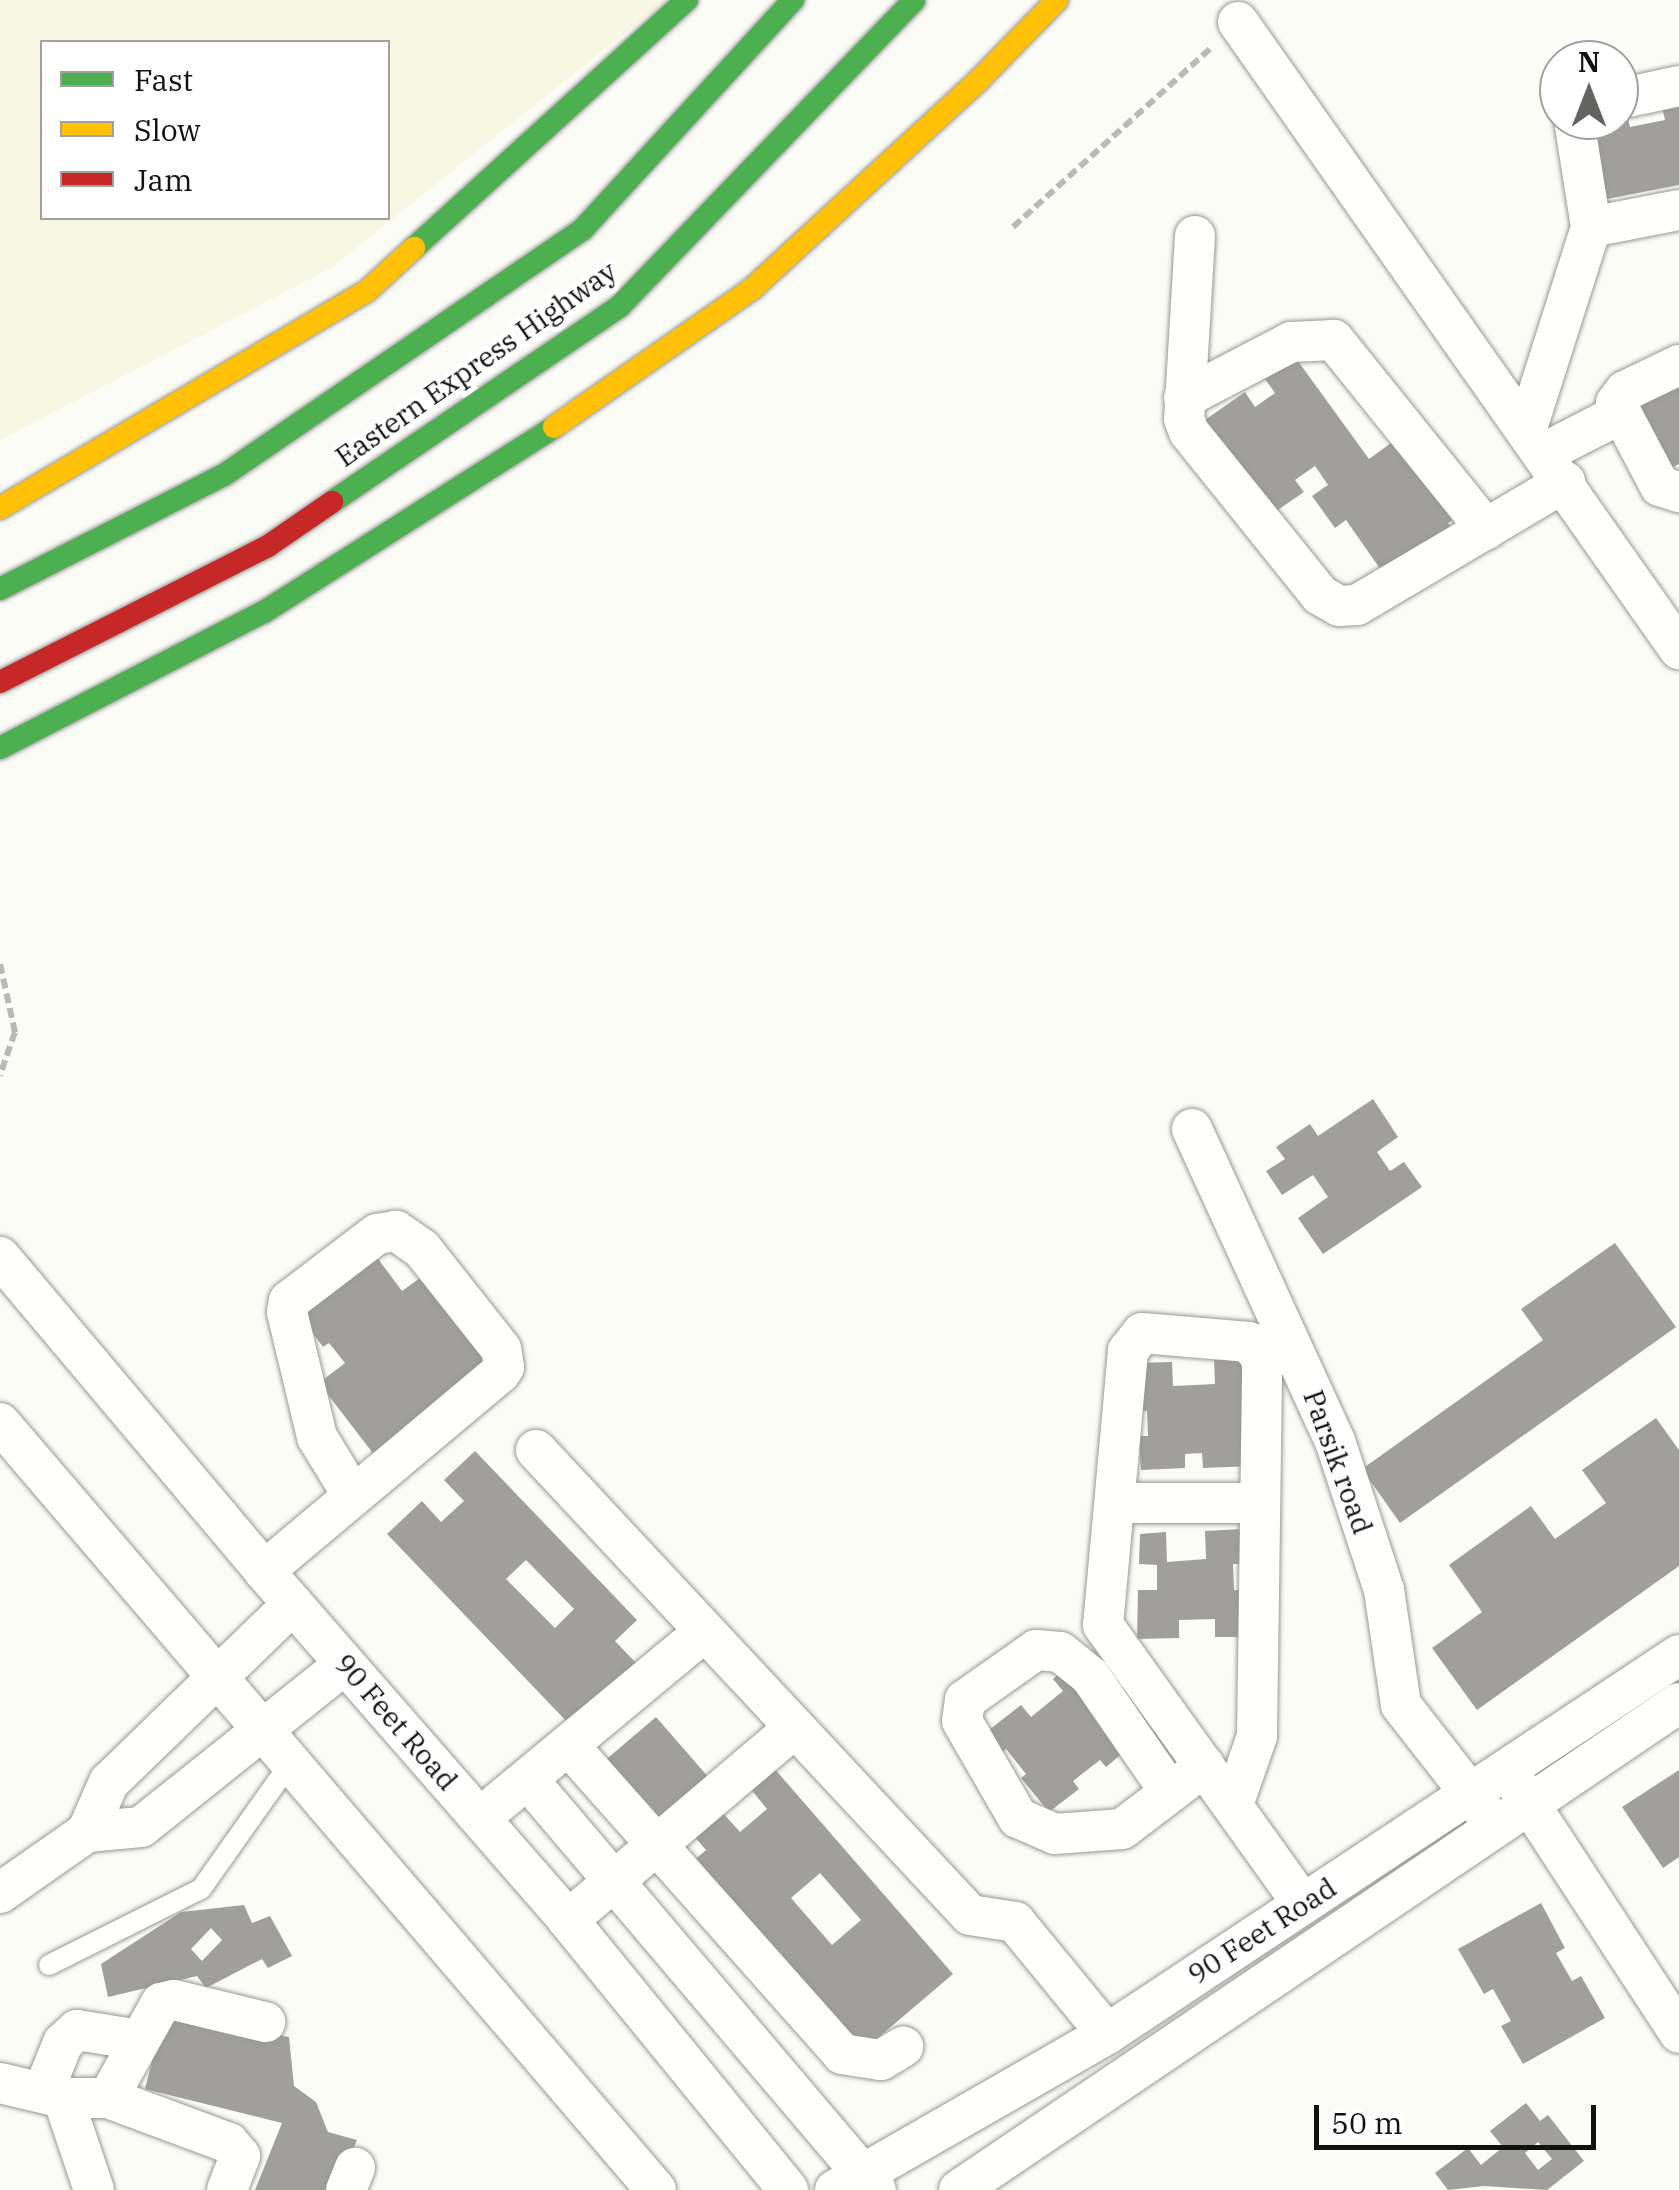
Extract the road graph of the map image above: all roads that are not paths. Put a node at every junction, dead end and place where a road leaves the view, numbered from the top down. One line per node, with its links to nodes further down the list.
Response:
1 (687, 0): 17 (highway)
2 (793, 0): 19 (highway, Eastern Express Highway)
3 (914, 0): 21 (highway, Eastern Express Highway)
4 (1057, 0): 22 (highway)
5 (1238, 22): 15 (street)
6 (1679, 86): 7 (street)
7 (1639, 95)
8 (1577, 140): 10 (street)
9 (1679, 210): 10 (street)
10 (1591, 227): 15 (street)
11 (1195, 236): 13 (street)
12 (1679, 365): 14 (street)
13 (1184, 398): 18 (street); 18 (street)
14 (1620, 414): 15 (street); 16 (street)
15 (1545, 454): 18 (street); 20 (street)
16 (1679, 492)
17 (0, 508)
18 (1486, 529)
19 (0, 589)
20 (1679, 650)
21 (0, 682)
22 (0, 748)
23 (1192, 1129): 45 (street, Parsik road)
24 (0, 1256): 30 (street, 90 Feet Road)
25 (0, 1423): 35 (street)
26 (536, 1450): 32 (street)
27 (353, 1496): 27 (street); 30 (street)
28 (1116, 1502): 29 (street); 29 (street); 41 (street)
29 (1260, 1503): 47 (street)
30 (264, 1571): 31 (street, 90 Feet Road)
31 (293, 1604): 34 (street, 90 Feet Road); 35 (street)
32 (704, 1632): 37 (street); 39 (street)
33 (1679, 1654): 42 (street, 90 Feet Road)
34 (345, 1664): 38 (street); 48 (street, 90 Feet Road)
35 (216, 1678): 38 (street); 50 (street)
36 (1679, 1704): 46 (street, 90 Feet Road)
37 (794, 1728): 51 (street); 59 (street)
38 (262, 1730): 40 (street); 50 (street)
39 (569, 1746): 43 (street); 51 (street)
40 (292, 1762): 56 (lane); 70 (street)
41 (1205, 1766): 44 (street); 47 (street)
42 (1506, 1769): 45 (street, 90 Feet Road); 46 (street)
43 (529, 1780): 48 (street); 52 (street)
44 (1170, 1792): 44 (street)
45 (1470, 1794): 49 (street, Parsik road); 54 (street, 90 Feet Road)
46 (1530, 1804): 49 (street, 90 Feet Road); 58 (street)
47 (1232, 1806): 54 (street)
48 (480, 1818): 55 (street, 90 Feet Road)
49 (1496, 1827): 66 (street, 90 Feet Road)
50 (86, 1832): 53 (street)
51 (657, 1847): 52 (street); 61 (street)
52 (616, 1882): 55 (street); 67 (street)
53 (0, 1893)
54 (1303, 1904): 59 (street, 90 Feet Road)
55 (568, 1920): 71 (street, 90 Feet Road)
56 (49, 1965)
57 (265, 2022): 60 (street)
58 (1679, 2032)
59 (1107, 2034): 63 (street, 90 Feet Road)
60 (139, 2040): 64 (street); 65 (street)
61 (903, 2047)
62 (0, 2084): 64 (street)
63 (1004, 2093): 66 (street); 67 (street, 90 Feet Road)
64 (53, 2095): 65 (street); 68 (street)
65 (108, 2098): 69 (street)
66 (1040, 2139): 72 (street, 90 Feet Road)
67 (858, 2184)
68 (94, 2190)
69 (227, 2190)
70 (656, 2190)
71 (788, 2190)
72 (959, 2190)

